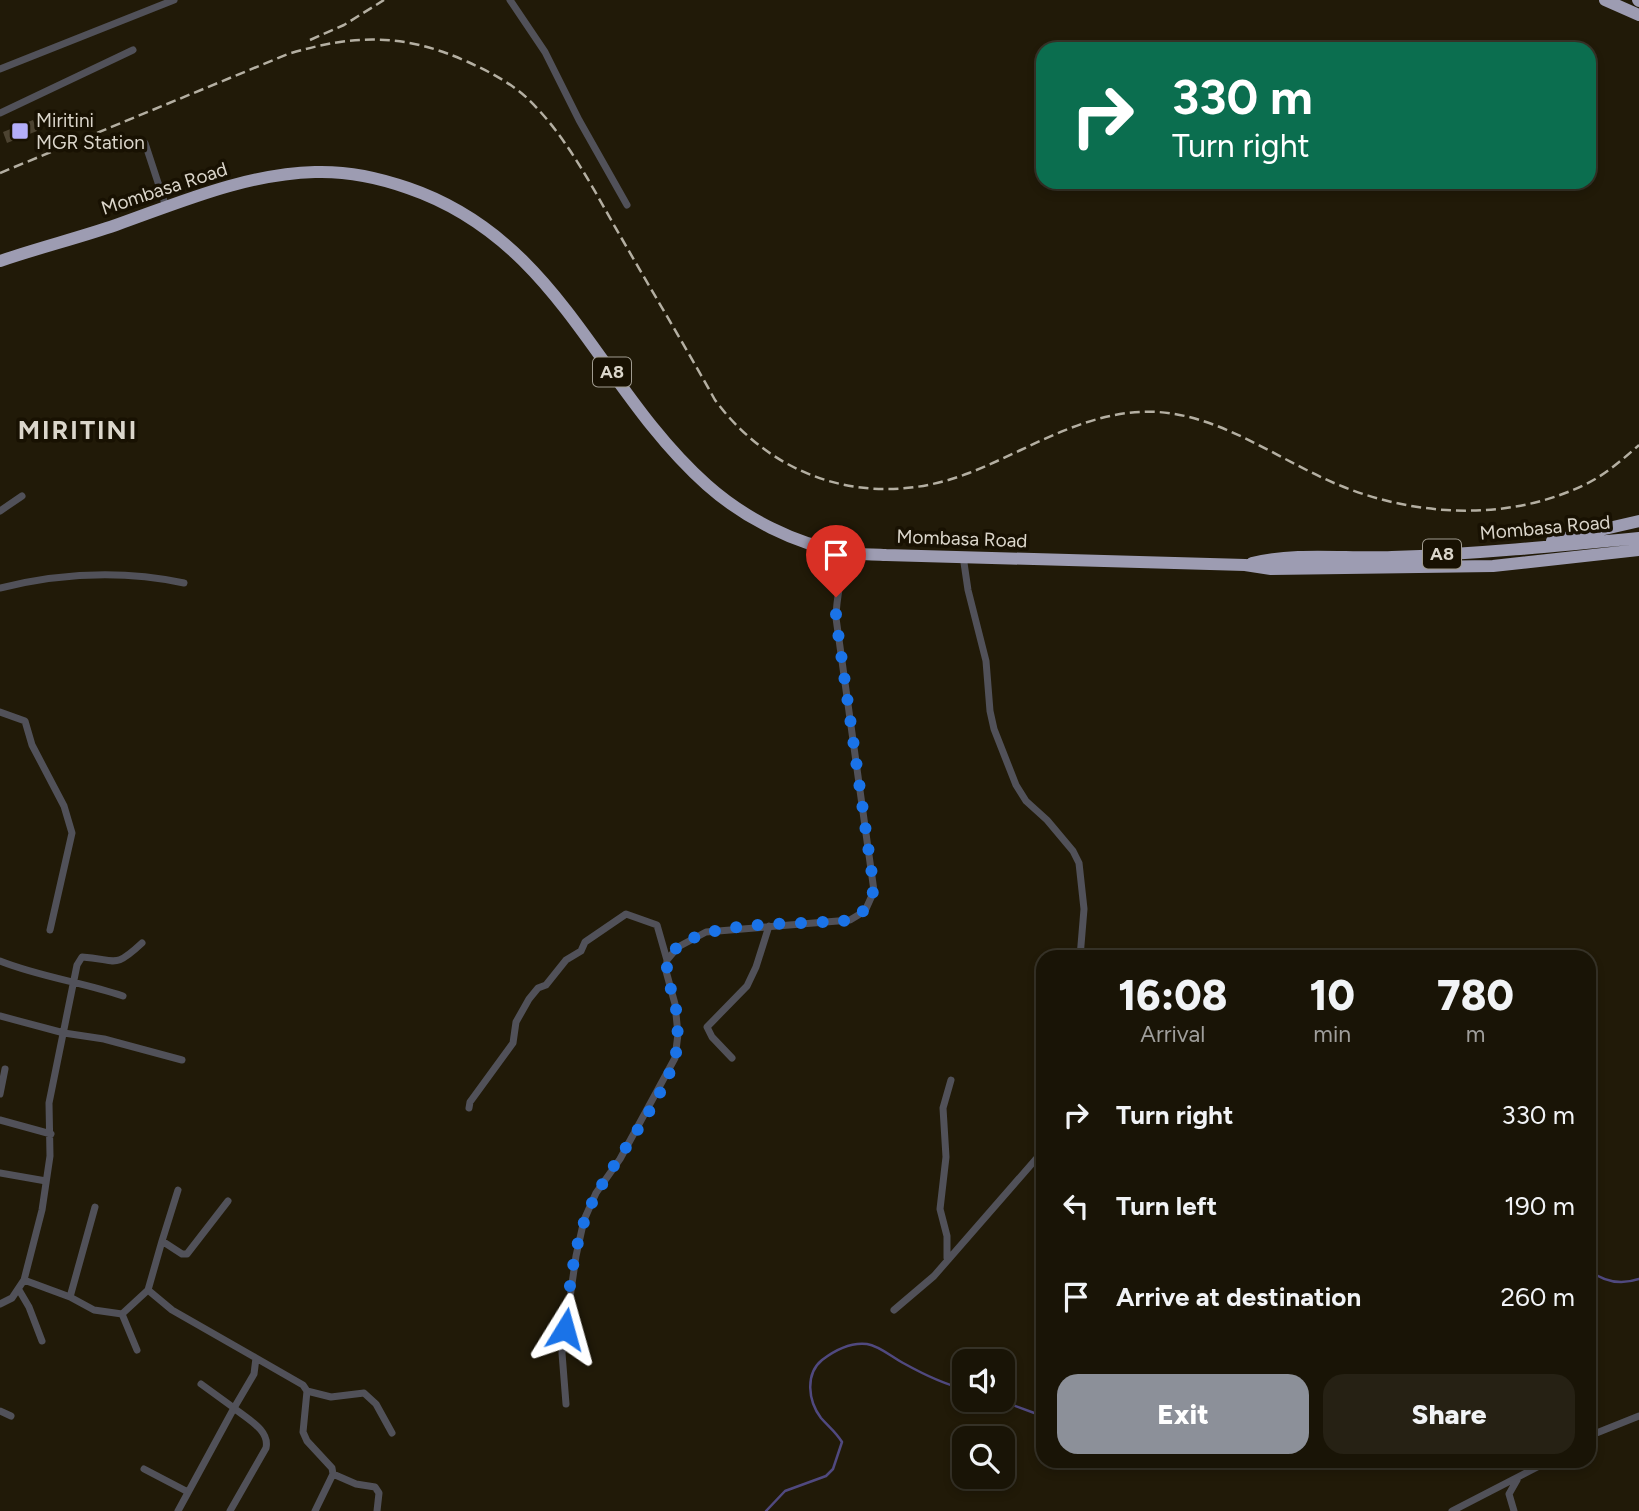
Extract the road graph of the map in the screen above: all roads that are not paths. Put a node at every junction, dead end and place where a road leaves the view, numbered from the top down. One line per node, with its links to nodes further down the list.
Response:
1 (174, 0): 6 (street)
2 (510, 0): 9 (street)
3 (1605, 0): 4 (highway)
4 (1639, 15)
5 (133, 50): 7 (street)
6 (0, 69)
7 (0, 113)
8 (145, 143): 10 (street)
9 (627, 205)
10 (166, 207): 11 (highway, Mombasa Road / A8); 18 (highway, Mombasa Road / A8)
11 (0, 261)
12 (22, 496): 13 (street)
13 (0, 511)
14 (1639, 522): 16 (highway)
15 (1639, 538): 16 (highway, Mombasa Road / A8)
16 (1528, 547): 20 (highway, Mombasa Road / A8)
17 (1639, 550): 20 (highway, Mombasa Road / A8)
18 (844, 552): 19 (highway, Mombasa Road / A8); 24 (street)
19 (963, 555): 20 (highway, Mombasa Road / A8); 27 (street)
20 (1245, 565)
21 (184, 583): 22 (street)
22 (0, 588)
23 (0, 712): 25 (street)
24 (769, 926): 28 (street); 34 (street)
25 (50, 930)
26 (142, 943): 30 (street)
27 (1081, 950)
28 (667, 960): 39 (street); 62 (street)
29 (0, 961): 30 (street)
30 (72, 982): 31 (street); 33 (street)
31 (123, 996)
32 (0, 1016): 33 (street)
33 (64, 1033): 35 (street); 41 (street)
34 (732, 1058)
35 (182, 1060)
36 (5, 1069): 38 (street)
37 (951, 1080): 49 (street)
38 (0, 1094)
39 (470, 1108)
40 (0, 1120): 41 (street)
41 (51, 1133): 44 (street)
42 (1036, 1159): 49 (street)
43 (0, 1173): 44 (street)
44 (46, 1181): 50 (street)
45 (178, 1190): 48 (street)
46 (228, 1201): 48 (street)
47 (95, 1207): 53 (street)
48 (162, 1241): 52 (street)
49 (947, 1259): 55 (street)
50 (24, 1280): 51 (street); 53 (street)
51 (19, 1290): 54 (street); 57 (street)
52 (148, 1290): 56 (street); 59 (street)
53 (70, 1297): 56 (street)
54 (0, 1304)
55 (894, 1310)
56 (122, 1314): 58 (street)
57 (43, 1341)
58 (136, 1350)
59 (256, 1358): 61 (street); 63 (street)
60 (201, 1384): 63 (street)
61 (307, 1391): 67 (street); 71 (street)
62 (566, 1404)
63 (234, 1408): 73 (street); 75 (street)
64 (0, 1411): 65 (street)
65 (11, 1416)
66 (1639, 1416): 68 (street)
67 (392, 1433)
68 (1596, 1433)
69 (1536, 1468): 72 (street)
70 (144, 1469): 73 (street)
71 (332, 1474): 76 (street); 77 (street)
72 (1518, 1478): 78 (street); 79 (street)
73 (188, 1492): 74 (street)
74 (178, 1511)
75 (230, 1511)
76 (315, 1511)
77 (377, 1511)
78 (1451, 1511)
79 (1514, 1511)

